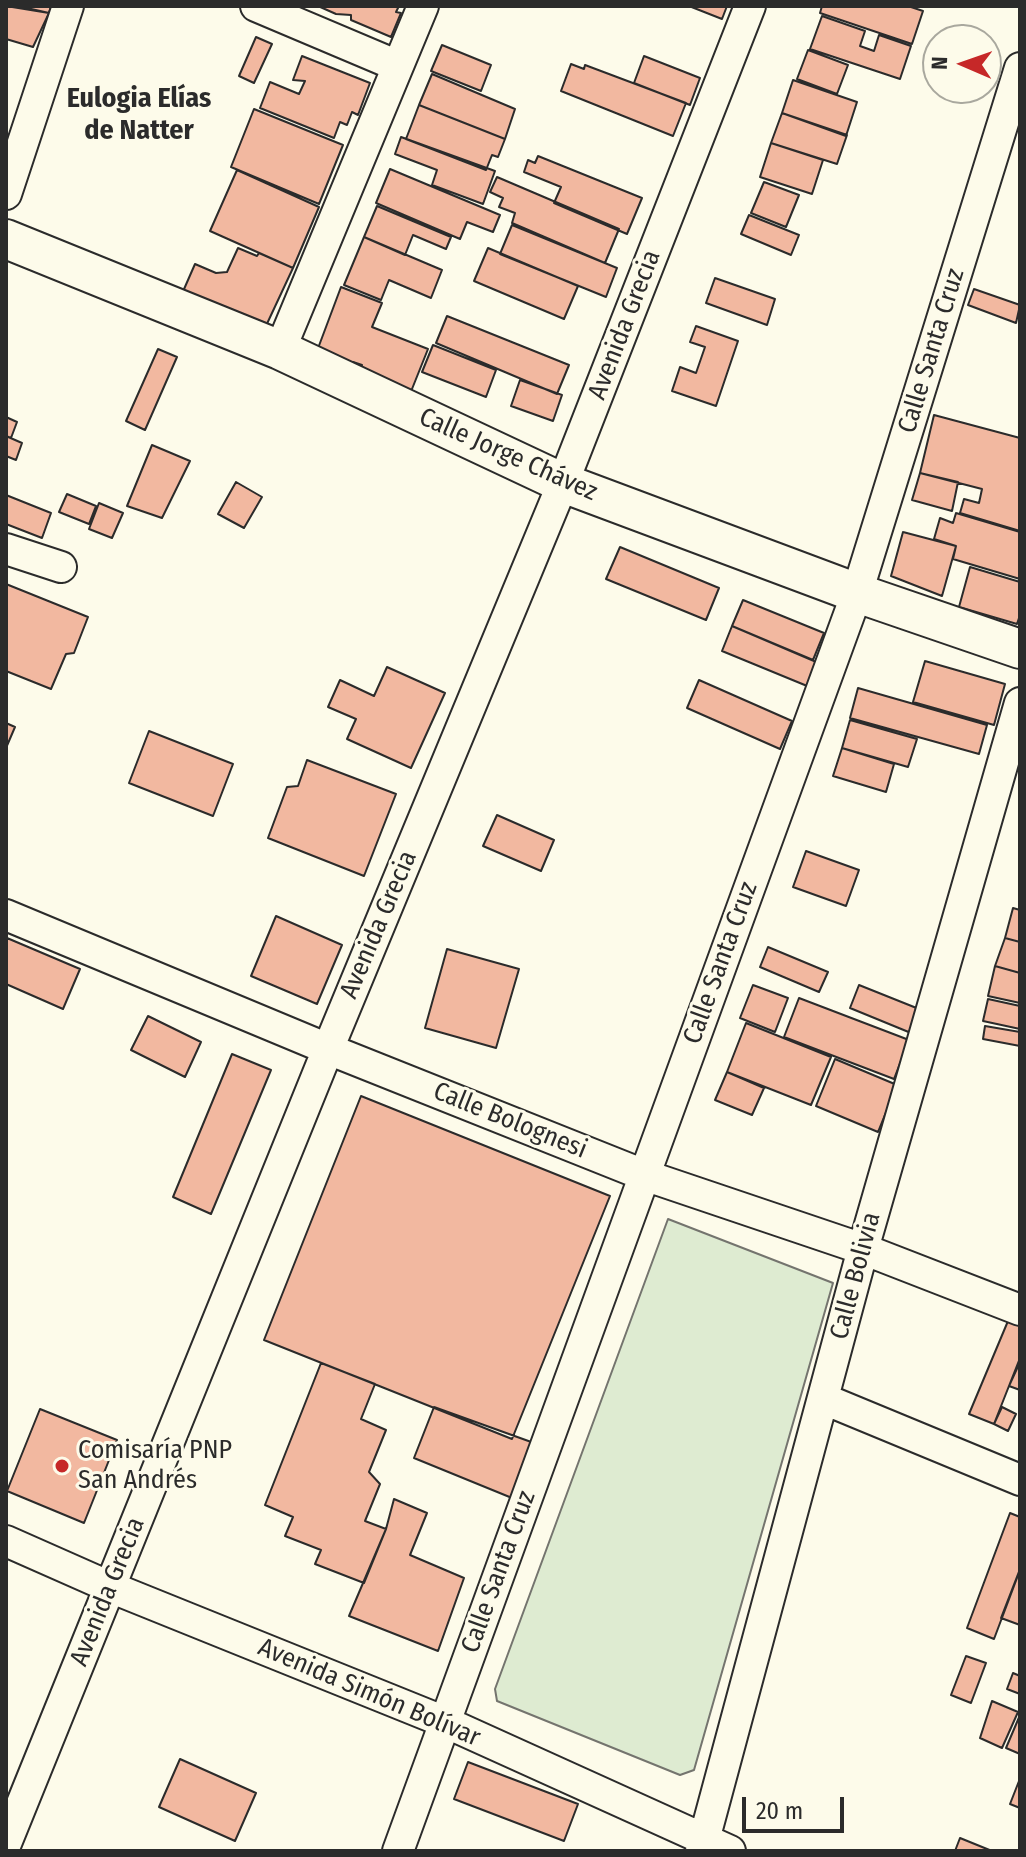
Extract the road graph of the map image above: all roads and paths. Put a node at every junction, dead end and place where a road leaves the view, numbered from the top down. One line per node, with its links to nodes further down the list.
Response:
1 (68, 6): 7 (street)
2 (256, 6): 5 (street)
3 (423, 6): 5 (street)
4 (750, 6): 10 (street, Avenida Grecia)
5 (398, 66): 9 (street)
6 (1020, 68): 13 (street, Calle Santa Cruz)
7 (6, 194)
8 (6, 239): 9 (street, Calle Jorge Chávez)
9 (280, 350): 10 (street, Calle Jorge Chávez)
10 (563, 483): 13 (street, Calle Jorge Chávez); 17 (street, Avenida Grecia)
11 (6, 549): 12 (street)
12 (61, 567)
13 (857, 593): 14 (street, Calle Jorge Chávez); 18 (street, Calle Santa Cruz)
14 (1020, 649)
15 (1020, 703): 19 (street, Calle Bolivia)
16 (6, 915): 17 (street, Calle Bolognesi)
17 (328, 1049): 18 (street, Calle Bolognesi); 24 (street, Avenida Grecia)
18 (644, 1175): 19 (street, Calle Bolognesi); 25 (street, Calle Santa Cruz)
19 (863, 1249): 20 (street, Calle Bolognesi); 21 (street, Calle Bolivia)
20 (1020, 1310)
21 (824, 1399): 22 (street); 27 (street, Calle Bolivia)
22 (1020, 1480)
23 (6, 1541): 24 (street, Avenida Simón Bolívar)
24 (110, 1587): 25 (street, Avenida Simón Bolívar); 26 (street, Avenida Grecia)
25 (445, 1722): 27 (street, Avenida Simón Bolívar); 28 (street, Calle Santa Cruz)
26 (6, 1843)
27 (712, 1847)
28 (398, 1851)

